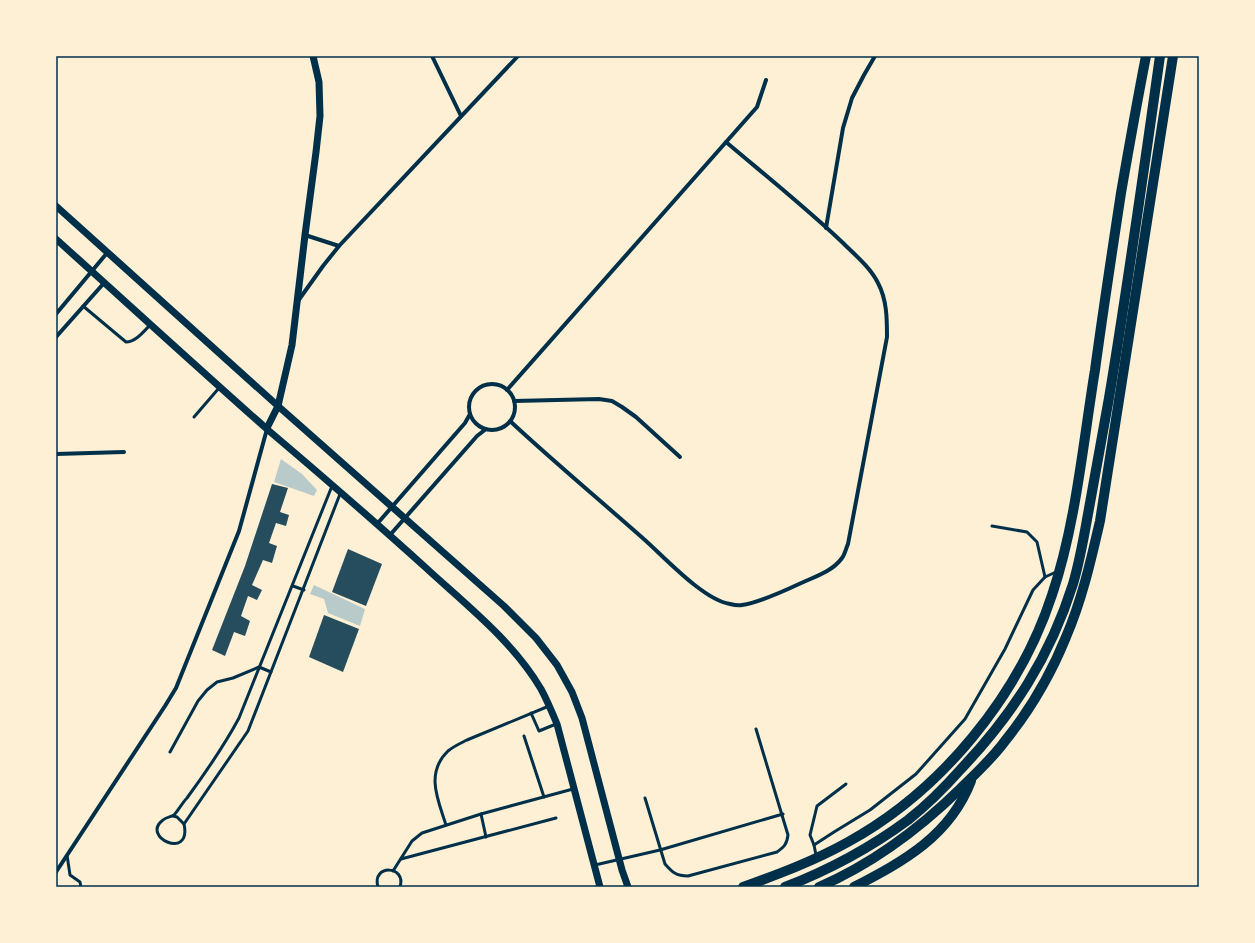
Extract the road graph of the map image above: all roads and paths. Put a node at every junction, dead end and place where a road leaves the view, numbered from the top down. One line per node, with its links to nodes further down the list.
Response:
1 (313, 56): 13 (street)
2 (432, 56): 9 (street)
3 (518, 56): 9 (street)
4 (876, 56): 12 (street)
5 (1146, 56): 43 (main road)
6 (1160, 56): 61 (main road)
7 (1173, 56): 55 (main road)
8 (766, 80): 10 (street)
9 (461, 116): 15 (street)
10 (726, 142): 12 (street); 25 (street)
11 (57, 205): 16 (street)
12 (826, 228): 30 (street)
13 (305, 235): 15 (street); 19 (street)
14 (56, 239): 17 (street)
15 (339, 246): 19 (street)
16 (107, 253): 17 (street); 27 (street)
17 (92, 272): 18 (street); 21 (street)
18 (104, 282): 20 (street); 22 (street)
19 (297, 303): 27 (street)
20 (83, 306): 22 (lane); 23 (street)
21 (56, 314)
22 (151, 324): 24 (street)
23 (56, 337)
24 (220, 386): 29 (lane); 31 (street)
25 (507, 390): 26 (street); 28 (street)
26 (514, 401): 30 (street); 35 (street)
27 (278, 406): 31 (street); 38 (street)
28 (470, 414): 32 (street); 38 (street)
29 (194, 416)
30 (510, 421): 32 (street)
31 (267, 428): 36 (street); 73 (street)
32 (486, 429): 39 (street)
33 (124, 452): 34 (street)
34 (56, 454)
35 (680, 457)
36 (332, 484): 37 (street); 45 (lane)
37 (341, 492): 40 (street); 46 (lane)
38 (392, 506): 39 (street); 40 (street)
39 (405, 518): 42 (street); 76 (street)
40 (377, 524): 42 (street)
41 (992, 526): 44 (lane)
42 (390, 535): 49 (street)
43 (1060, 570): 44 (lane); 58 (main road)
44 (1045, 577): 71 (lane)
45 (293, 586): 46 (lane); 47 (lane)
46 (304, 590): 48 (lane)
47 (259, 667): 48 (lane); 54 (lane); 65 (lane)
48 (271, 672): 67 (lane)
49 (549, 705): 50 (lane); 51 (street)
50 (531, 713): 51 (lane); 68 (lane)
51 (557, 724): 57 (street)
52 (756, 729): 64 (lane)
53 (524, 736): 59 (lane)
54 (170, 752)
55 (973, 777): 62 (main road); 69 (main road)
56 (846, 784): 71 (lane)
57 (573, 789): 59 (lane); 77 (street)
58 (917, 793): 61 (main road); 74 (main road)
59 (544, 797): 63 (lane)
60 (645, 798): 72 (lane)
61 (931, 800): 62 (main road); 86 (main road)
62 (940, 809): 69 (main road); 87 (main road)
63 (481, 814): 68 (lane); 70 (lane)
64 (783, 814): 72 (lane); 72 (lane)
65 (173, 816): 67 (lane); 67 (lane)
66 (556, 818): 70 (lane)
67 (184, 824)
68 (446, 825): 75 (lane)
69 (943, 828): 88 (main road)
70 (486, 837): 75 (lane)
71 (814, 845): 74 (lane)
72 (660, 850): 76 (lane)
73 (67, 855): 79 (street); 80 (lane)
74 (817, 857): 85 (main road)
75 (401, 859): 78 (lane)
76 (620, 859): 77 (lane); 84 (street)
77 (595, 865): 83 (street)
78 (393, 871): 81 (lane); 82 (lane)
79 (56, 872)
80 (81, 887)
81 (378, 887)
82 (400, 887)
83 (600, 887)
84 (628, 887)
85 (743, 887)
86 (785, 887)
87 (819, 887)
88 (854, 887)

